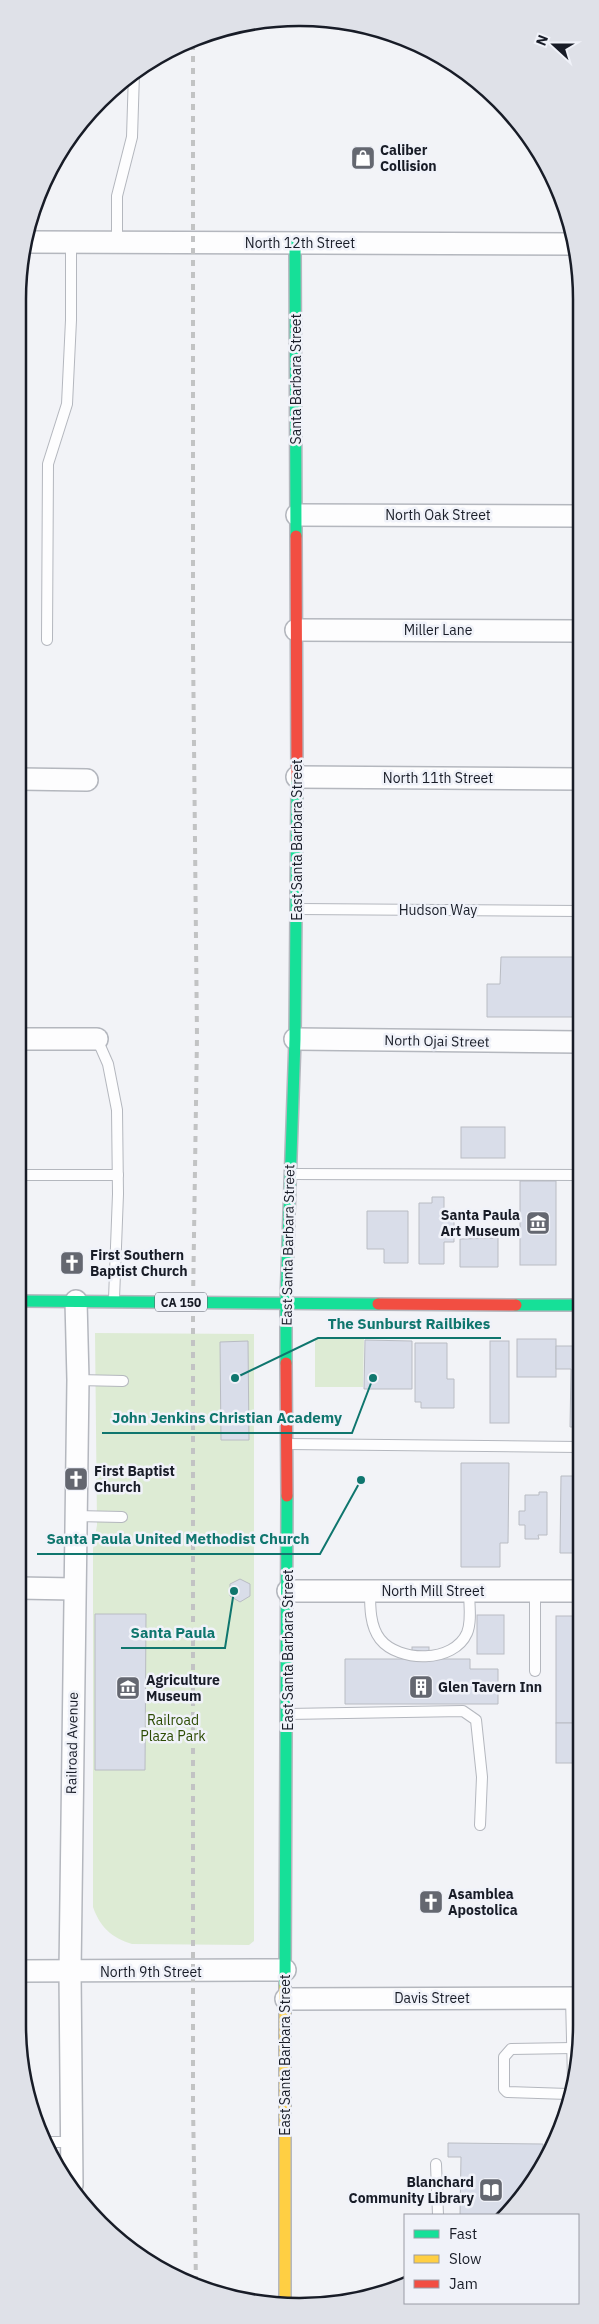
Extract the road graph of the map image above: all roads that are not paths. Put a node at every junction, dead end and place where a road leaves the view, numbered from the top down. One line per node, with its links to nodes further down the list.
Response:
1 (134, 82): 4 (lane)
2 (33, 242): 3 (street, North 12th Street)
3 (70, 242): 4 (street, North 12th Street); 11 (lane)
4 (117, 243): 5 (street, North 12th Street)
5 (295, 243): 6 (street, North 12th Street); 7 (street, Santa Barbara Street)
6 (567, 244)
7 (296, 515): 8 (street, North Oak Street); 9 (street, East Santa Barbara Street)
8 (573, 516)
9 (296, 630): 10 (street, Miller Lane); 12 (street, East Santa Barbara Street)
10 (573, 630)
11 (47, 640)
12 (297, 777): 14 (street, North 11th Street); 16 (street, East Santa Barbara Street)
13 (26, 779): 15 (street)
14 (573, 779)
15 (87, 780)
16 (296, 909): 17 (lane, Hudson Way); 20 (street, East Santa Barbara Street)
17 (573, 911)
18 (26, 1039): 19 (street)
19 (97, 1039): 24 (lane)
20 (295, 1039): 21 (street, North Ojai Street); 22 (street, East Santa Barbara Street)
21 (573, 1042)
22 (289, 1174): 25 (lane); 28 (street, East Santa Barbara Street)
23 (26, 1175): 24 (lane)
24 (118, 1175): 29 (lane)
25 (573, 1175)
26 (26, 1301): 27 (street, CA 150)
27 (76, 1301): 29 (street, CA 150); 31 (street, Railroad Avenue)
28 (286, 1302): 29 (street, CA 150); 30 (street, CA 150); 33 (street, East Santa Barbara Street)
29 (114, 1303)
30 (573, 1305)
31 (78, 1380): 32 (lane); 35 (street, Railroad Avenue)
32 (123, 1381)
33 (286, 1444): 34 (lane); 39 (street, East Santa Barbara Street)
34 (573, 1447)
35 (76, 1516): 36 (lane); 38 (street, Railroad Avenue)
36 (122, 1517)
37 (26, 1588): 38 (street)
38 (74, 1589): 49 (street, Railroad Avenue)
39 (288, 1591): 40 (street, North Mill Street); 45 (street, East Santa Barbara Street)
40 (370, 1591): 41 (street, North Mill Street); 41 (lane)
41 (469, 1591): 43 (street, North Mill Street)
42 (573, 1591): 43 (street, North Mill Street)
43 (535, 1592): 44 (lane)
44 (535, 1671)
45 (287, 1714): 46 (lane); 47 (street, East Santa Barbara Street)
46 (480, 1825)
47 (285, 1970): 49 (street, North 9th Street); 51 (street, East Santa Barbara Street)
48 (26, 1971): 49 (street, North 9th Street)
49 (70, 1972): 55 (street, Railroad Avenue)
50 (573, 1998): 51 (street, Davis Street)
51 (286, 1999): 59 (street, East Santa Barbara Street)
52 (571, 2048): 53 (lane)
53 (563, 2094)
54 (53, 2142): 55 (lane)
55 (71, 2142): 57 (street, Railroad Avenue)
56 (436, 2164): 58 (lane)
57 (72, 2176)
58 (438, 2214)
59 (286, 2297)

